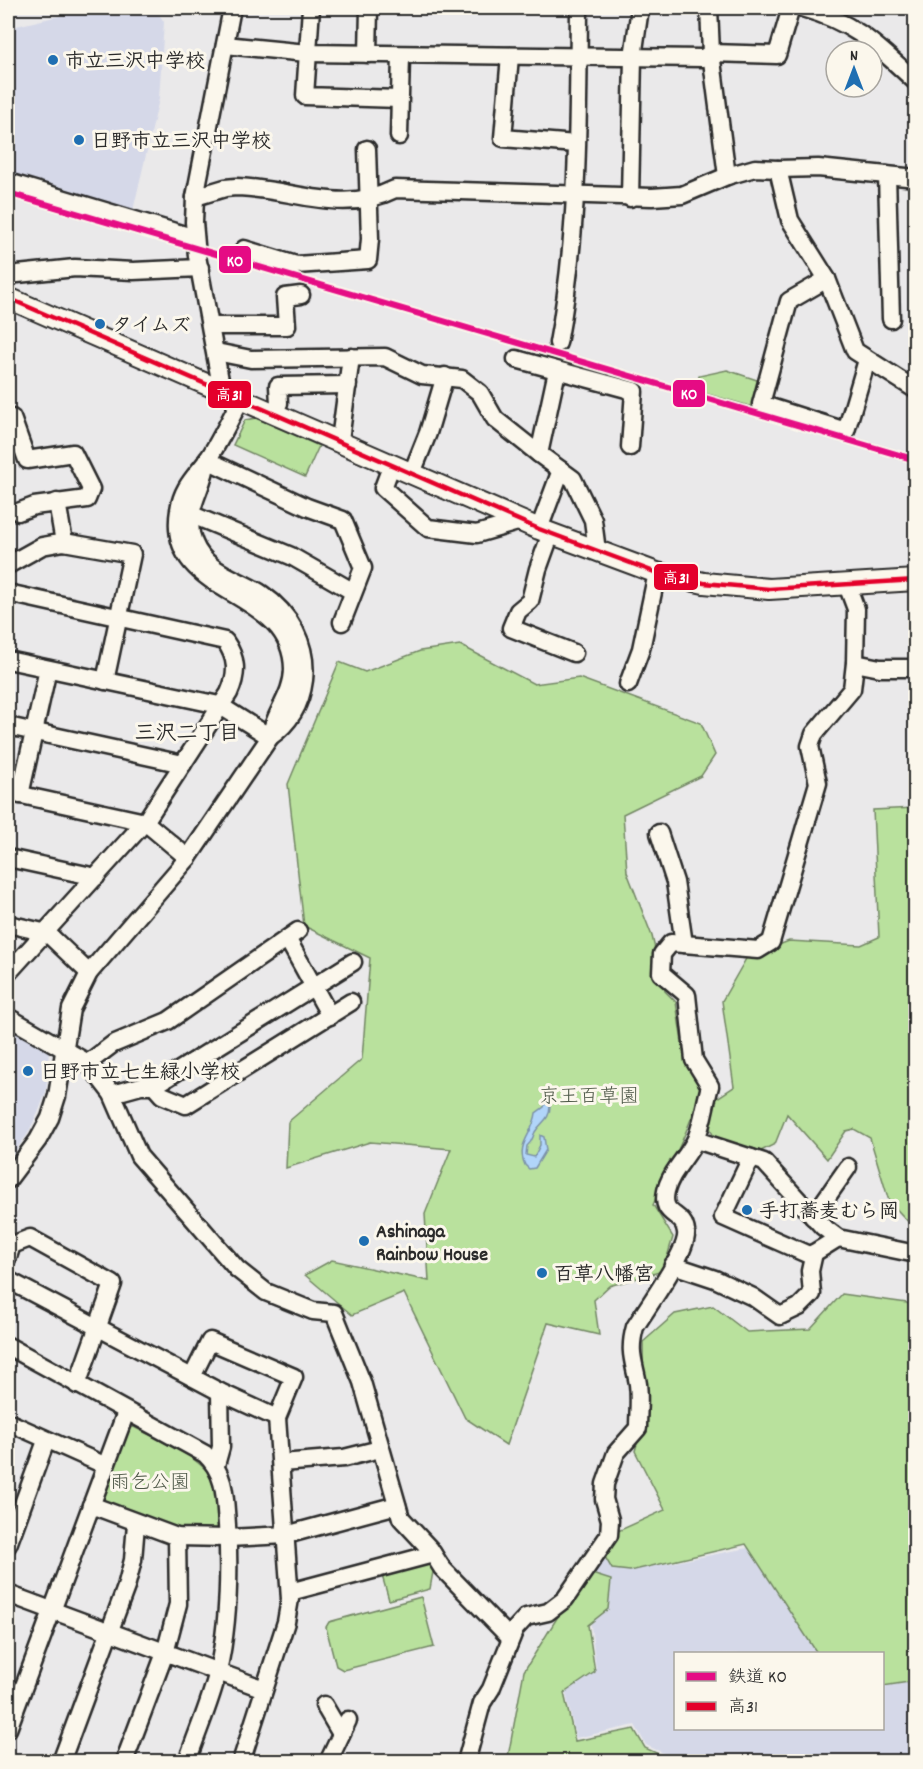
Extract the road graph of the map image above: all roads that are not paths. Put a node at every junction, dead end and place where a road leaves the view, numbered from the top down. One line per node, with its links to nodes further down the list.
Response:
1 (232, 8): 9 (street)
2 (311, 8): 10 (street)
3 (369, 8): 12 (street)
4 (579, 8): 15 (street)
5 (640, 8): 16 (street)
6 (710, 8): 11 (street)
7 (791, 8): 11 (street)
8 (802, 8): 17 (street)
9 (225, 45): 10 (street); 28 (street)
10 (307, 53): 12 (street); 18 (street)
11 (711, 53): 16 (street); 24 (street)
12 (368, 54): 13 (street)
13 (400, 55): 14 (street); 18 (street)
14 (510, 56): 15 (street); 20 (street)
15 (579, 57): 16 (street); 20 (street)
16 (633, 57): 29 (street)
17 (915, 82)
18 (399, 99): 19 (street)
19 (399, 136)
20 (576, 144): 27 (street)
21 (367, 149): 30 (street)
22 (778, 169): 23 (street); 24 (street); 35 (street)
23 (887, 175): 25 (street); 38 (street)
24 (727, 176): 29 (street)
25 (915, 178)
26 (8, 182): 31 (street)
27 (576, 193): 29 (street); 30 (street); 40 (street)
28 (195, 197): 30 (street); 31 (street)
29 (630, 198)
30 (368, 200): 32 (street)
31 (195, 238): 33 (street)
32 (244, 249)
33 (200, 268): 34 (street); 39 (street)
34 (8, 275)
35 (827, 279): 44 (street); 44 (street)
36 (301, 296): 39 (street)
37 (8, 298): 49 (main road)
38 (891, 319)
39 (212, 326): 41 (street)
40 (558, 344)
41 (216, 352): 42 (street); 49 (street)
42 (351, 357): 46 (street); 47 (street)
43 (516, 359): 45 (street)
44 (867, 360): 48 (street)
45 (557, 371): 54 (street); 55 (street)
46 (445, 375): 55 (street); 59 (street)
47 (348, 385): 51 (street); 53 (street)
48 (915, 390)
49 (222, 391): 50 (main road)
50 (241, 399): 51 (main road); 56 (street)
51 (274, 413): 53 (main road)
52 (12, 418): 60 (street)
53 (340, 440): 57 (main road)
54 (630, 447)
55 (539, 454): 58 (street)
56 (207, 460): 62 (street); 70 (street); 84 (street)
57 (392, 464): 59 (main road); 63 (street)
58 (561, 470): 63 (street); 65 (street)
59 (412, 472): 63 (main road)
60 (57, 502): 61 (street); 64 (street)
61 (18, 512)
62 (190, 513): 70 (street); 84 (street)
63 (537, 528): 65 (main road); 74 (street)
64 (64, 542): 66 (street); 72 (street)
65 (597, 551): 67 (main road)
66 (8, 565)
67 (657, 573): 69 (main road); 80 (street)
68 (915, 580): 69 (main road)
69 (847, 585): 76 (street)
70 (352, 591): 73 (street)
71 (8, 593): 72 (street)
72 (119, 617): 79 (street); 81 (street)
73 (342, 622)
74 (574, 653)
75 (8, 660): 78 (street)
76 (855, 663): 77 (street); 94 (street)
77 (915, 668)
78 (48, 669): 79 (street); 83 (street)
79 (105, 681): 81 (street)
80 (628, 684)
81 (219, 705): 84 (street); 85 (street)
82 (8, 726): 83 (street)
83 (34, 732): 85 (street); 86 (street)
84 (270, 737): 90 (street)
85 (183, 764): 87 (street)
86 (14, 794): 87 (street)
87 (145, 822): 90 (street); 91 (street)
88 (658, 833): 94 (street)
89 (8, 858): 91 (street)
90 (188, 858): 96 (street)
91 (96, 876): 93 (street)
92 (8, 924): 93 (street)
93 (47, 933): 96 (street); 97 (street)
94 (684, 944): 106 (street)
95 (353, 962): 98 (street)
96 (89, 973): 102 (street)
97 (8, 974)
98 (315, 986): 100 (street); 103 (street); 104 (street)
99 (351, 1002): 100 (street)
100 (330, 1016): 104 (street)
101 (8, 1017): 102 (street)
102 (63, 1050): 103 (street); 109 (street)
103 (88, 1063): 105 (street)
104 (154, 1086): 105 (street)
105 (112, 1094): 126 (street)
106 (696, 1140): 107 (street); 115 (street)
107 (751, 1158): 110 (street); 112 (street)
108 (848, 1167): 110 (street)
109 (8, 1180)
110 (813, 1217): 111 (street)
111 (838, 1238): 112 (street); 113 (street)
112 (814, 1253): 115 (street)
113 (915, 1254)
114 (8, 1257): 117 (street)
115 (673, 1265): 142 (street)
116 (8, 1280): 117 (street)
117 (98, 1328): 119 (street); 120 (street)
118 (8, 1346): 120 (street)
119 (192, 1377): 121 (street); 123 (street)
120 (77, 1385): 122 (street)
121 (220, 1392): 123 (street); 129 (street)
122 (126, 1412): 128 (street); 129 (street)
123 (277, 1418): 127 (street)
124 (8, 1422): 125 (street)
125 (46, 1440): 128 (street); 136 (street)
126 (380, 1449): 127 (street); 131 (street)
127 (281, 1463): 133 (street)
128 (104, 1465): 130 (street)
129 (216, 1465): 135 (street)
130 (91, 1505): 132 (street); 140 (street)
131 (397, 1506): 133 (street); 137 (street)
132 (136, 1524): 134 (street); 141 (street)
133 (286, 1535): 135 (street); 138 (street)
134 (177, 1537): 135 (street); 143 (street)
135 (228, 1538): 144 (street)
136 (8, 1545)
137 (433, 1554): 138 (street); 142 (street)
138 (290, 1592): 145 (street)
139 (8, 1594): 140 (street)
140 (51, 1611): 141 (street); 147 (street)
141 (111, 1632): 143 (street); 148 (street)
142 (510, 1638): 153 (street)
143 (165, 1653): 144 (street); 149 (street)
144 (218, 1672): 145 (street); 150 (street)
145 (264, 1689): 151 (street)
146 (324, 1705): 152 (street)
147 (8, 1728)
148 (61, 1761)
149 (124, 1761)
150 (187, 1761)
151 (242, 1761)
152 (328, 1761)
153 (466, 1761)

